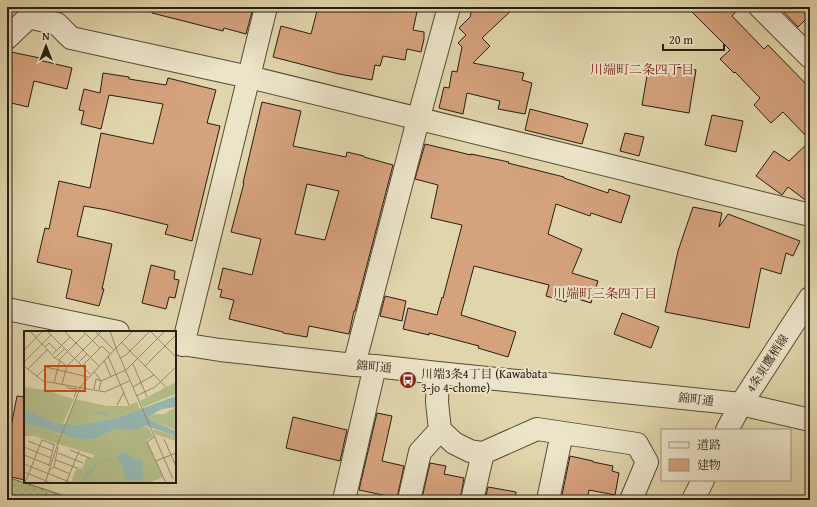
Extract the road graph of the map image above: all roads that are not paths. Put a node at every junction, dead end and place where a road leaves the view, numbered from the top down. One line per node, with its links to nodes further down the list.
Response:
1 (266, 7): 6 (street)
2 (449, 7): 7 (street)
3 (760, 7): 5 (street)
4 (7, 38): 6 (street)
5 (810, 57)
6 (249, 77): 7 (street); 12 (street)
7 (418, 120): 8 (street); 13 (street)
8 (810, 215)
9 (810, 298): 15 (street, 4条東鷹栖線)
10 (7, 309): 11 (street)
11 (113, 331)
12 (179, 344): 13 (street, 錦町通)
13 (364, 365): 14 (street, 錦町通); 22 (street)
14 (438, 373): 15 (street, 錦町通); 18 (street)
15 (741, 404): 16 (street, 錦町通); 17 (street, 4条東鷹栖線)
16 (810, 420)
17 (728, 429)
18 (440, 430): 20 (street); 23 (street)
19 (562, 433): 20 (street); 25 (street); 26 (street)
20 (483, 453): 24 (street)
21 (702, 481): 27 (street)
22 (344, 500)
23 (409, 500)
24 (472, 500)
25 (548, 500)
26 (631, 500)
27 (693, 500)

